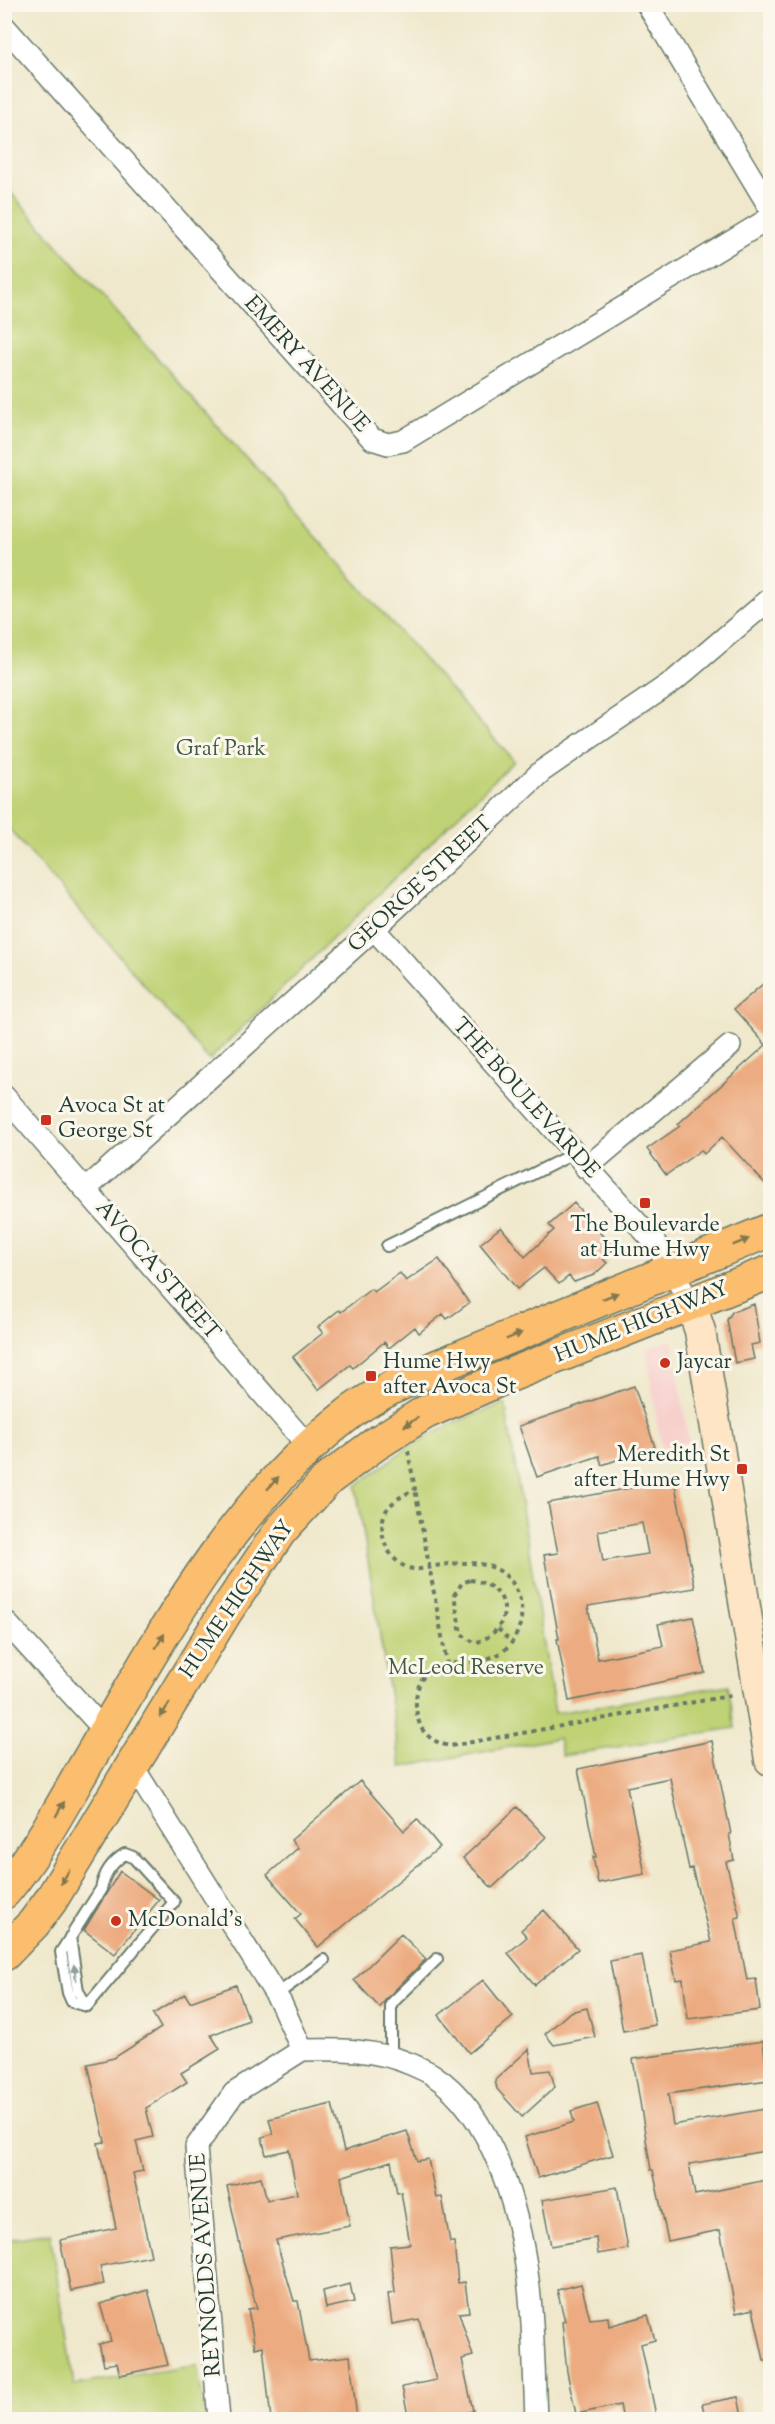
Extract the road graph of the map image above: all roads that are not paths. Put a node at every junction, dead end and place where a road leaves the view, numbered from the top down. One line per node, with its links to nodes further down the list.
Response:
1 (647, 4): 3 (street)
2 (4, 26): 4 (street, EMERY AVENUE)
3 (771, 208)
4 (771, 218)
5 (771, 599): 6 (street, GEORGE STREET)
6 (374, 929): 9 (street, THE BOULEVARDE); 10 (street, GEORGE STREET)
7 (730, 1046): 9 (street)
8 (4, 1096): 10 (street, AVOCA STREET)
9 (580, 1161): 12 (lane); 13 (street, THE BOULEVARDE)
10 (86, 1189): 16 (street, AVOCA STREET)
11 (771, 1230): 13 (highway, HUME HIGHWAY, one-way to 11)
12 (387, 1246)
13 (673, 1270): 15 (street, THE BOULEVARDE); 16 (highway, HUME HIGHWAY, one-way to 13)
14 (771, 1272): 15 (highway, HUME HIGHWAY)
15 (691, 1304): 19 (street); 20 (highway, HUME HIGHWAY, one-way to 20)
16 (309, 1448): 18 (highway, HUME HIGHWAY, one-way to 16)
17 (4, 1620): 18 (street)
18 (106, 1732): 21 (highway, HUME HIGHWAY, one-way to 18)
19 (771, 1760)
20 (132, 1765): 22 (highway, HUME HIGHWAY, one-way to 22); 25 (street)
21 (4, 1892)
22 (4, 1954)
23 (437, 1959): 28 (lane)
24 (324, 1960): 25 (lane)
25 (276, 1995): 27 (street)
26 (87, 2006): 26 (lane, one-way to 26)
27 (302, 2050): 28 (street); 29 (street, REYNOLDS AVENUE)
28 (391, 2056): 30 (street)
29 (219, 2420)
30 (536, 2420)

